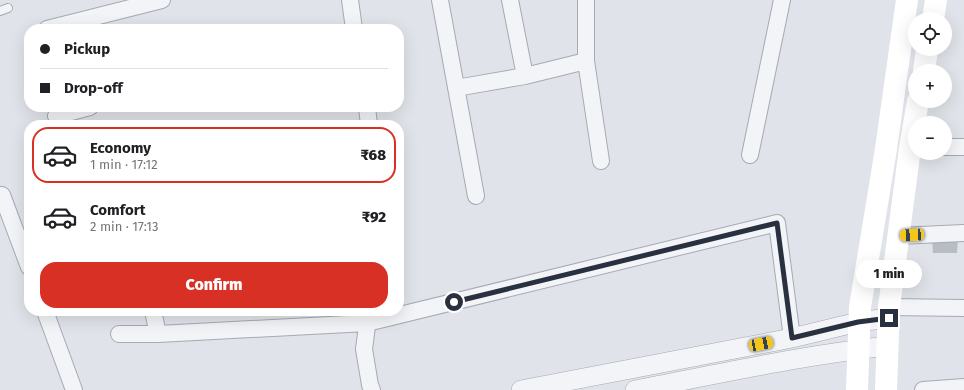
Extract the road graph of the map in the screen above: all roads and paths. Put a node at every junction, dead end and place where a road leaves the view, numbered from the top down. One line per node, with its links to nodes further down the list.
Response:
1 (162, 0): 10 (street)
2 (350, 0): 11 (street)
3 (440, 0): 14 (street)
4 (510, 0): 13 (street)
5 (586, 0): 12 (street)
6 (782, 0): 19 (street)
7 (907, 0): 33 (main road)
8 (936, 0): 9 (main road)
9 (933, 12)
10 (67, 24)
11 (353, 24)
12 (586, 61): 13 (street); 21 (street)
13 (525, 76): 14 (street)
14 (456, 88): 23 (street)
15 (71, 112): 16 (street)
16 (56, 116)
17 (952, 147): 18 (street)
18 (964, 147)
19 (750, 155)
20 (911, 160): 25 (main road)
21 (601, 161)
22 (0, 196): 26 (street)
23 (476, 196)
24 (964, 233): 25 (street)
25 (899, 236): 29 (main road)
26 (24, 254)
27 (964, 308): 29 (street)
28 (404, 309): 36 (street)
29 (889, 313): 33 (street); 37 (main road)
30 (47, 316): 40 (street)
31 (154, 316): 35 (street)
32 (368, 317): 35 (street); 41 (street)
33 (858, 322): 36 (street); 38 (main road)
34 (119, 334): 35 (street)
35 (158, 334)
36 (792, 338): 42 (street)
37 (888, 346): 38 (street); 45 (main road)
38 (857, 350): 43 (street); 44 (main road)
39 (964, 387): 46 (street)
40 (74, 390)
41 (372, 390)
42 (521, 390)
43 (634, 390)
44 (855, 390)
45 (886, 390)
46 (924, 390)

